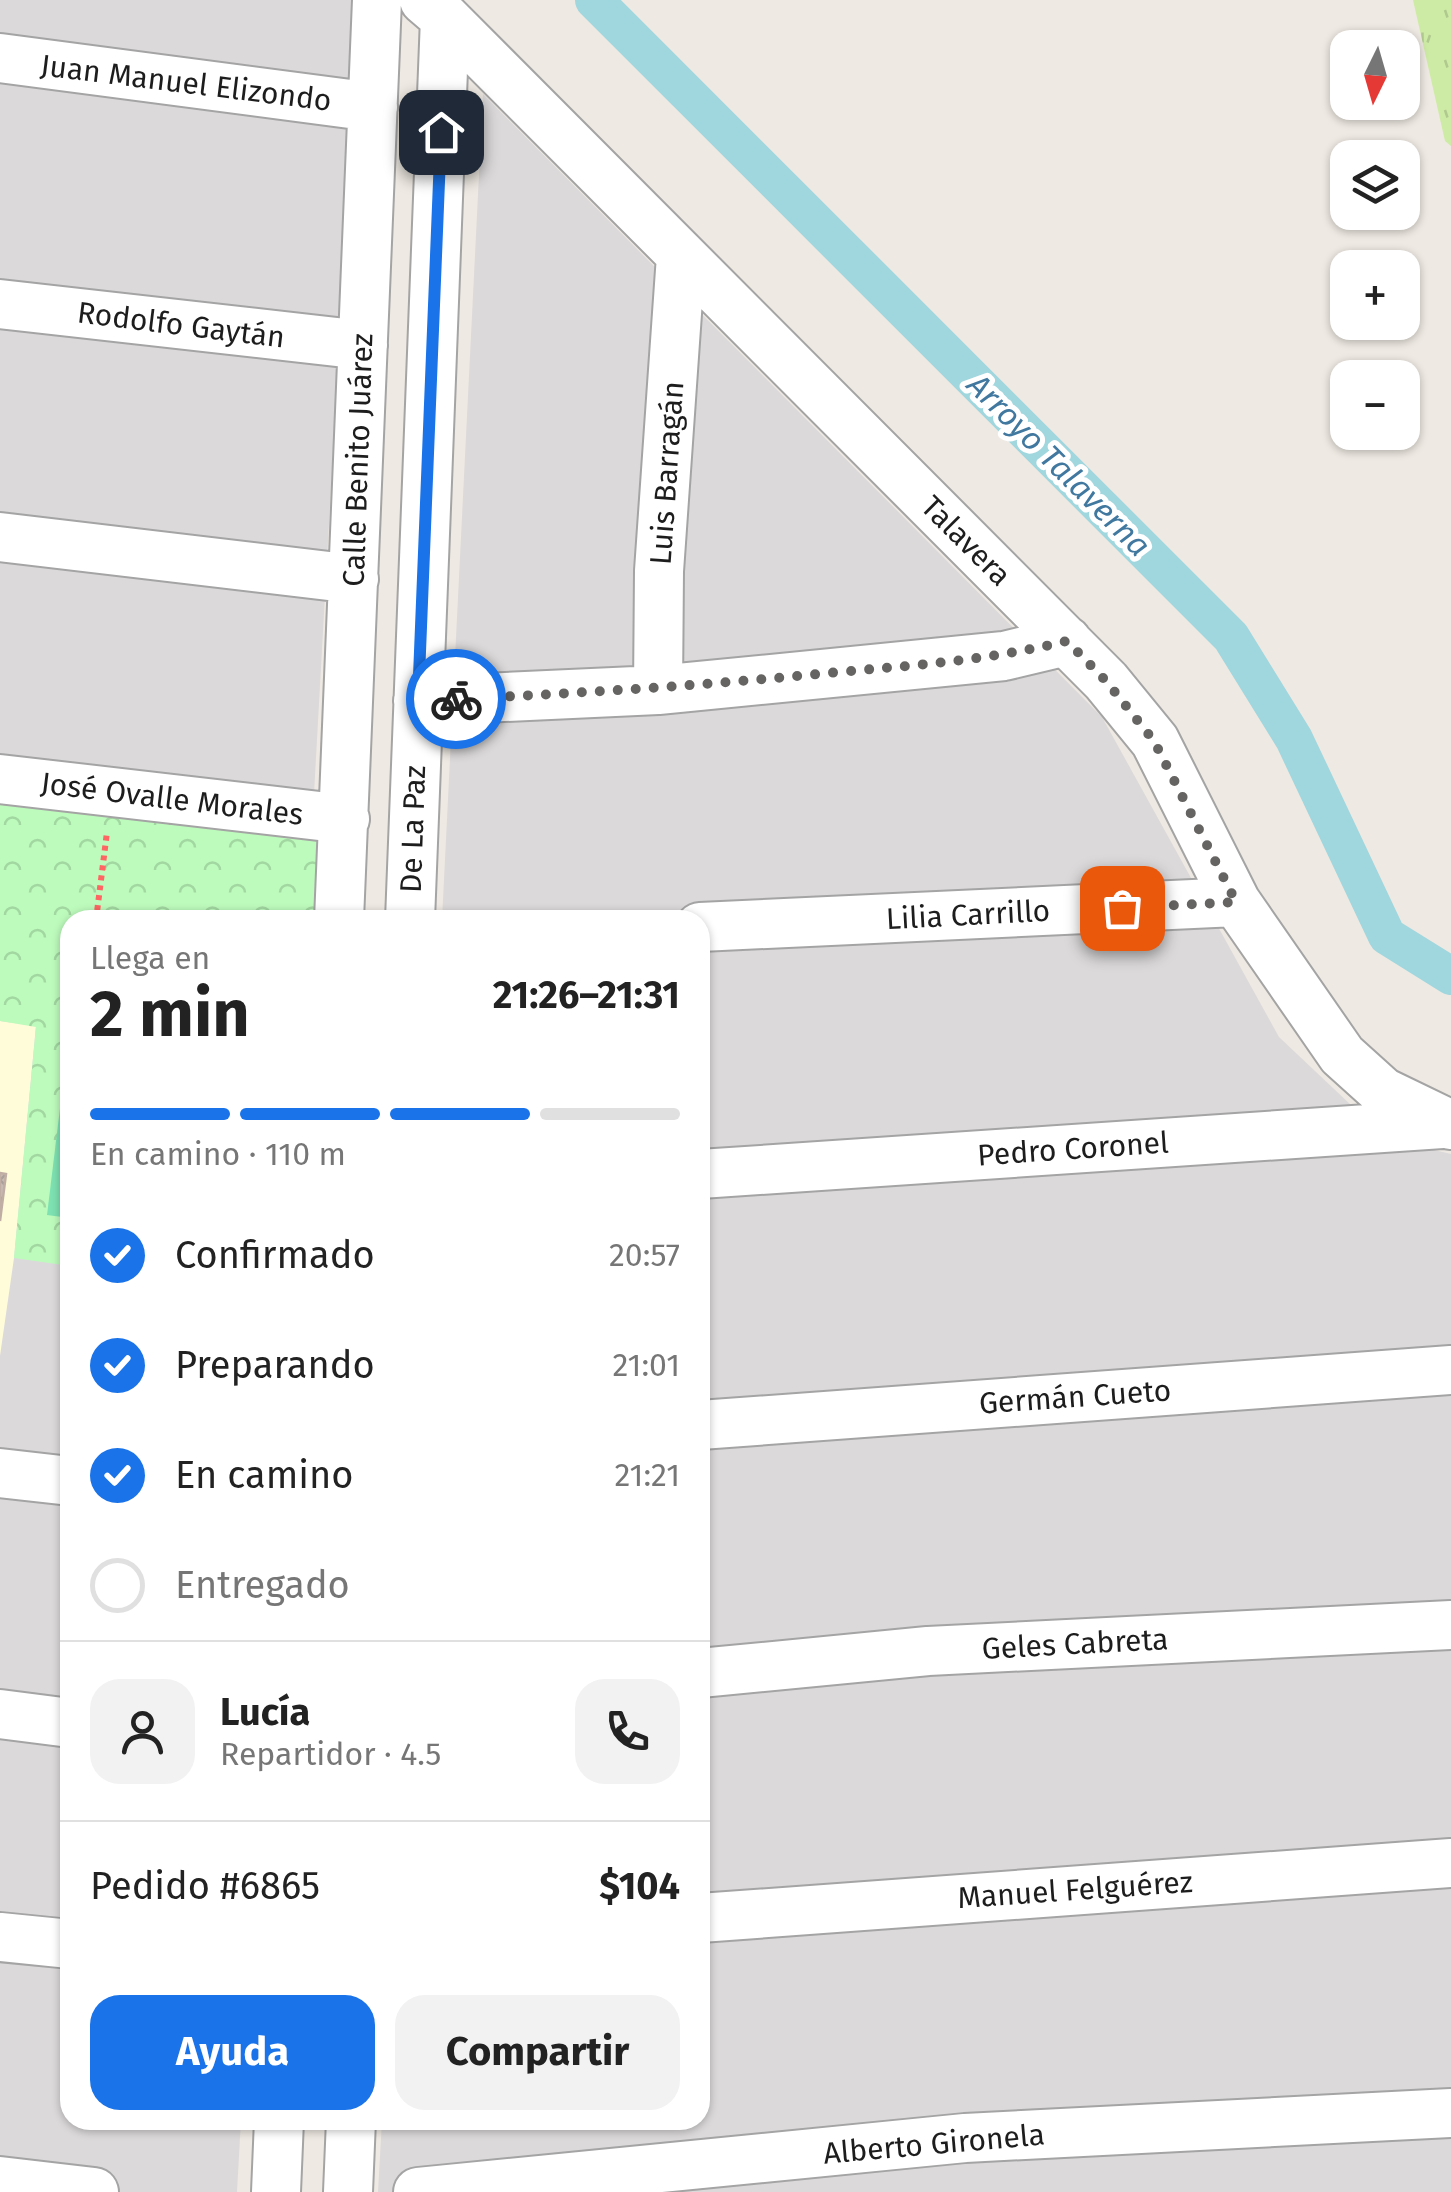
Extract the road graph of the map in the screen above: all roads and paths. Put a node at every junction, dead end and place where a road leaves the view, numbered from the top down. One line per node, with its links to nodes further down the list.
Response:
1 (377, 0): 4 (street, Calle Benito Juárez)
2 (435, 9): 5 (street, Talavera); 12 (street, De La Paz)
3 (0, 58): 4 (street, Juan Manuel Elizondo)
4 (373, 107): 7 (street, Calle Benito Juárez)
5 (681, 256): 10 (street, Talavera); 11 (street, Luis Barragán)
6 (0, 304): 7 (street, Rodolfo Gaytán)
7 (363, 346): 9 (street, Calle Benito Juárez)
8 (0, 537): 9 (street)
9 (354, 579): 14 (street, Calle Benito Juárez)
10 (1067, 641): 11 (street); 16 (street, Talavera)
11 (658, 690): 12 (street)
12 (418, 701): 19 (street, De La Paz)
13 (0, 779): 14 (street, José Ovalle Morales)
14 (345, 819): 18 (street, Calle Benito Juárez)
15 (108, 824): 17 (path)
16 (1236, 902): 20 (street, Lilia Carrillo); 21 (street, Talavera)
17 (97, 910)
18 (340, 910)
19 (410, 910)
20 (710, 927)
21 (1448, 1124): 22 (street, Pedro Coronel)
22 (710, 1173)
23 (1451, 1370): 24 (street, Germán Cueto)
24 (710, 1424)
25 (0, 1473): 26 (street)
26 (60, 1480)
27 (1451, 1624): 28 (street, Geles Cabreta)
28 (710, 1672)
29 (0, 1714): 30 (street)
30 (60, 1722)
31 (1451, 1863): 32 (street, Manuel Felguérez)
32 (710, 1917)
33 (0, 1937): 34 (street)
34 (60, 1943)
35 (1451, 2113): 42 (street, Alberto Gironela)
36 (279, 2130): 40 (street)
37 (351, 2130): 41 (street)
38 (0, 2181): 39 (street)
39 (94, 2192)
40 (276, 2192)
41 (348, 2192)
42 (418, 2192)

